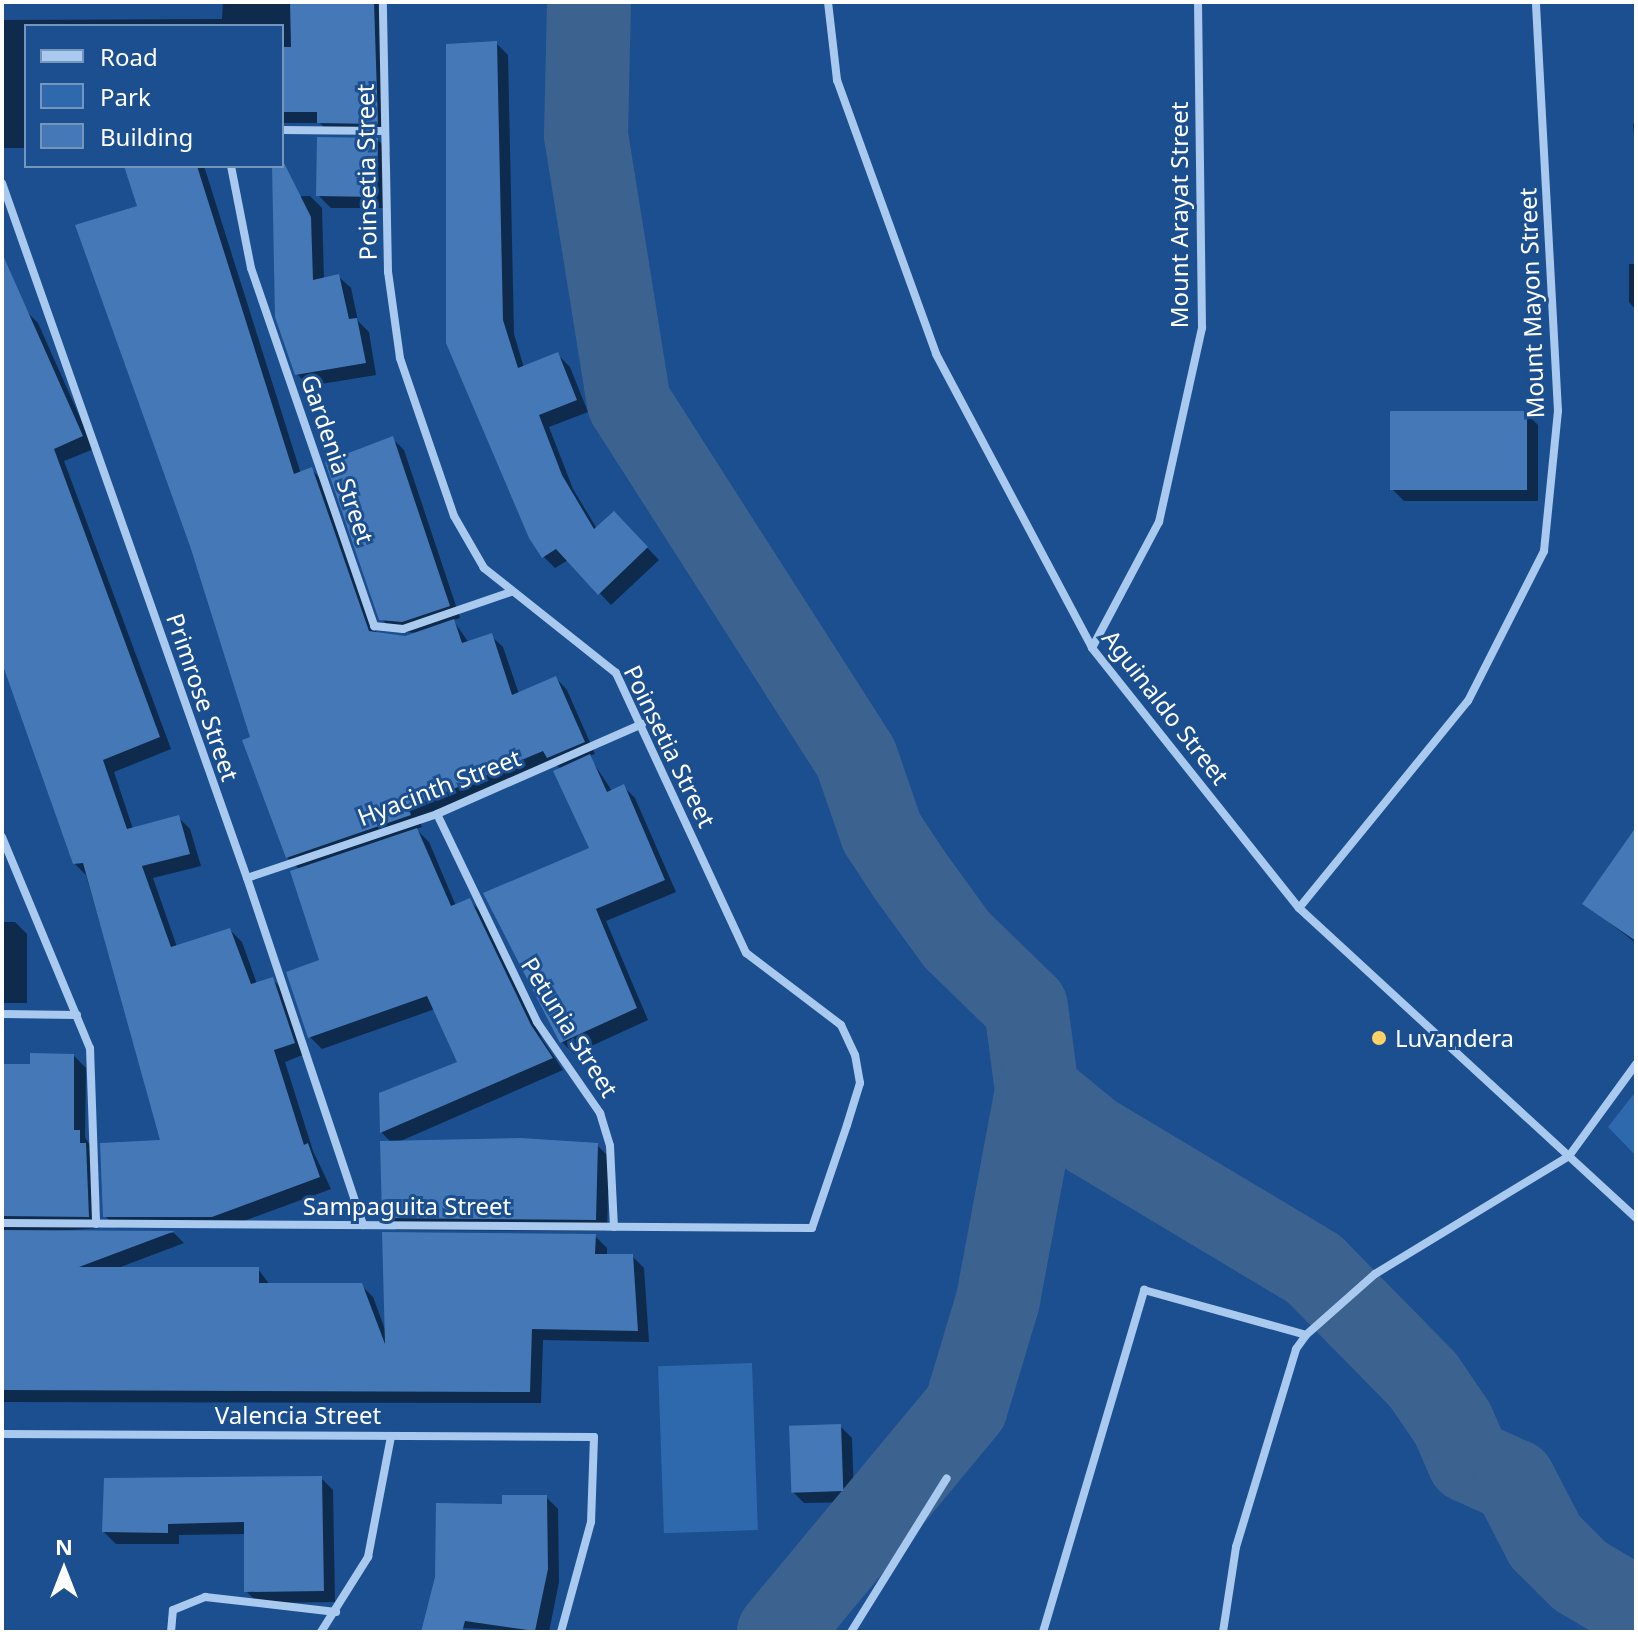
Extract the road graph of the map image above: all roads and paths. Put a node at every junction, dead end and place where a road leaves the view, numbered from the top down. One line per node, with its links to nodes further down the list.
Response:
1 (383, 2): 6 (street, Poinsetia Street)
2 (828, 2): 10 (street, Aguinaldo Street)
3 (1198, 2): 10 (street, Mount Arayat Street)
4 (1536, 2): 15 (street, Mount Mayon Street)
5 (284, 130): 6 (street)
6 (385, 131): 9 (street, Poinsetia Street)
7 (231, 168): 9 (street, Gardenia Street)
8 (2, 183): 14 (street, Primrose Street)
9 (511, 592): 11 (street, Poinsetia Street)
10 (1092, 648): 15 (street, Aguinaldo Street)
11 (642, 724): 12 (street, Hyacinth Street); 25 (street, Poinsetia Street)
12 (437, 814): 14 (street, Hyacinth Street); 24 (street, Petunia Street)
13 (2, 837): 17 (street)
14 (247, 878): 23 (street, Primrose Street)
15 (1299, 908): 19 (street, Aguinaldo Street)
16 (2, 1014): 17 (street)
17 (77, 1015): 22 (street)
18 (1636, 1064): 19 (street)
19 (1569, 1156): 20 (street, Aguinaldo Street); 26 (street)
20 (1636, 1218)
21 (2, 1223): 22 (street, Sampaguita Street)
22 (96, 1224): 23 (street, Sampaguita Street)
23 (363, 1225): 24 (street, Sampaguita Street)
24 (614, 1227): 25 (street, Sampaguita Street)
25 (812, 1228)
26 (1306, 1335): 35 (street); 36 (street)
27 (2, 1434): 28 (street, Valencia Street)
28 (391, 1436): 30 (street); 33 (street, Valencia Street)
29 (947, 1478): 34 (street)
30 (336, 1612): 31 (street); 32 (street)
31 (171, 1632)
32 (321, 1632)
33 (561, 1632)
34 (851, 1632)
35 (1043, 1632)
36 (1223, 1632)

